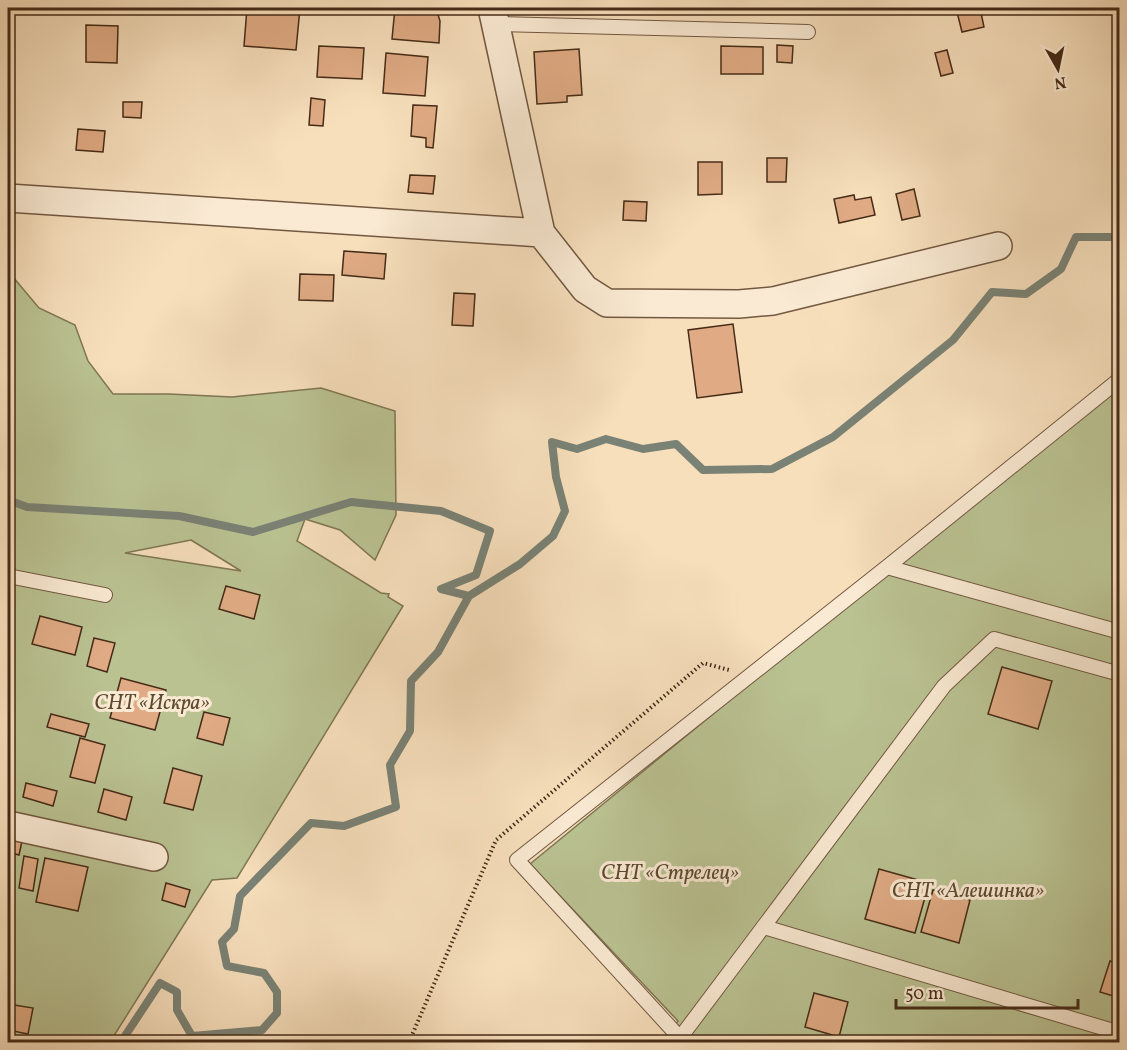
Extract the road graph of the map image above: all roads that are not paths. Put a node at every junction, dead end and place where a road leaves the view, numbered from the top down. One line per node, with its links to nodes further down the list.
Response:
1 (494, 16): 2 (lane); 4 (street)
2 (808, 32)
3 (8, 198): 4 (street)
4 (541, 233): 5 (street)
5 (998, 246)
6 (1119, 379): 7 (lane)
7 (887, 567): 10 (lane); 16 (lane)
8 (8, 576): 9 (lane)
9 (105, 595)
10 (1119, 633)
11 (1119, 675): 14 (lane)
12 (8, 825): 13 (street)
13 (154, 857)
14 (764, 927): 15 (lane); 16 (lane)
15 (1119, 1033)
16 (679, 1040)

